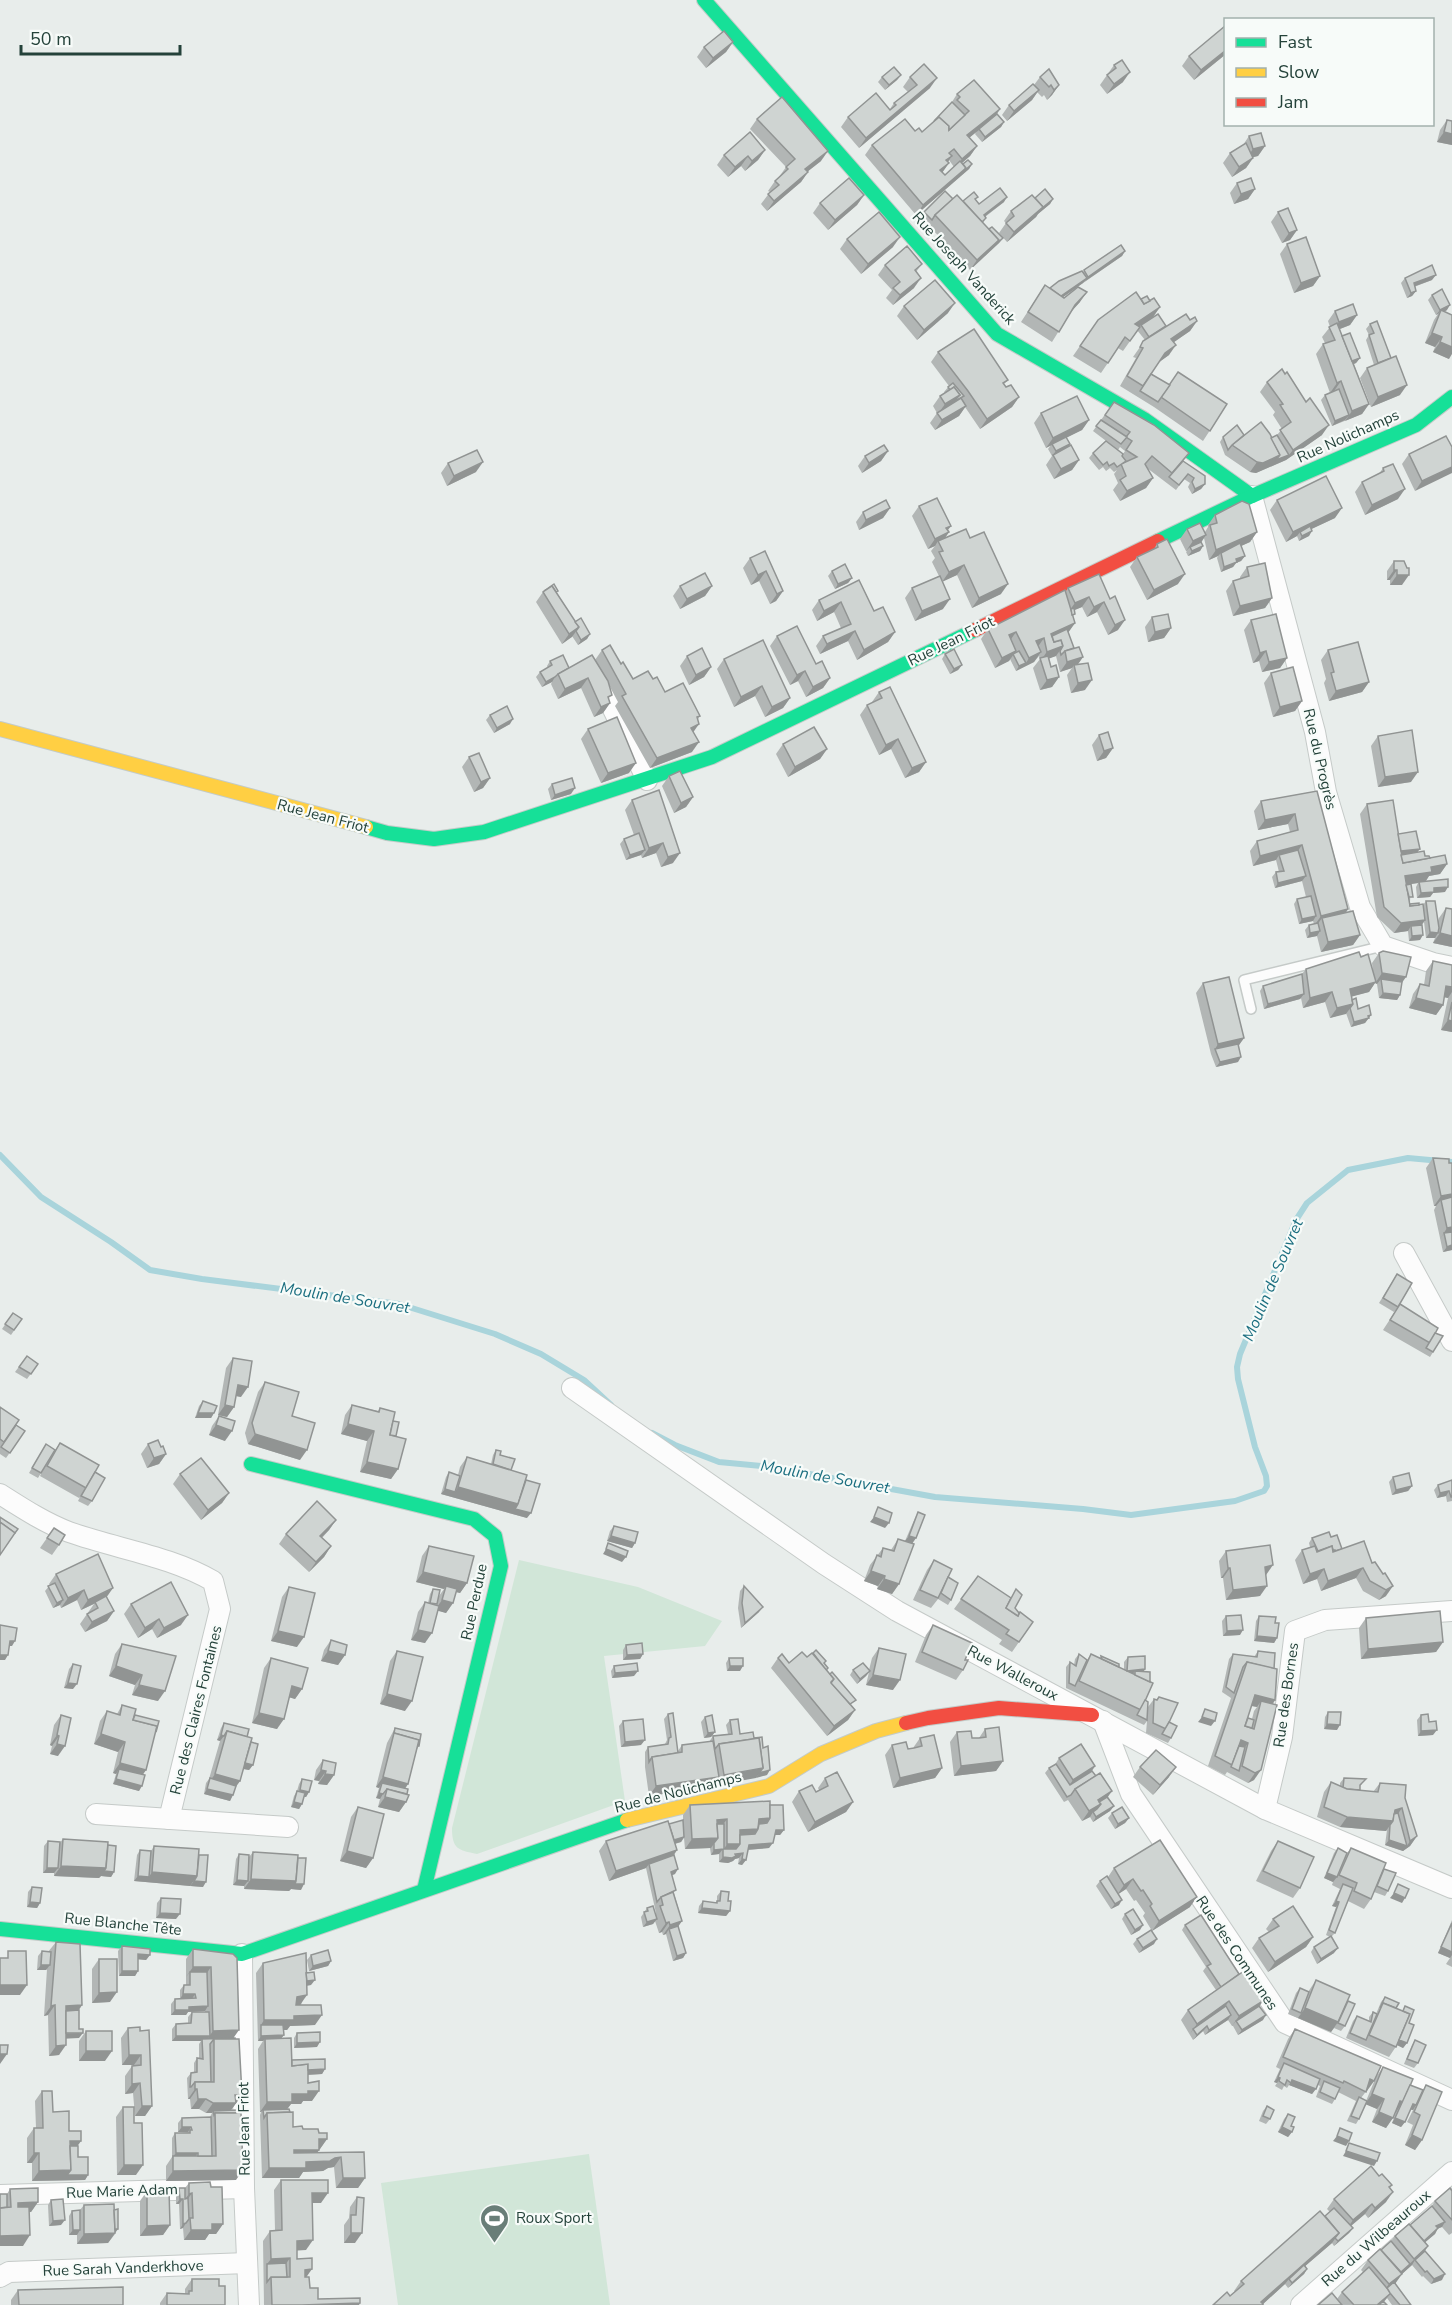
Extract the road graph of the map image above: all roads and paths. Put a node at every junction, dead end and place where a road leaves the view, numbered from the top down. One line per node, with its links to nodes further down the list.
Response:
1 (704, 0): 3 (street, Rue Joseph Vanderick)
2 (1452, 397): 3 (street, Rue Nolichamps)
3 (1252, 496): 6 (street, Rue Jean Friot); 7 (street, Rue du Progrès)
4 (590, 663): 6 (street)
5 (0, 729): 6 (street, Rue Jean Friot)
6 (647, 780)
7 (1383, 946): 8 (street); 9 (lane)
8 (1452, 967)
9 (1251, 1009)
10 (1404, 1253): 11 (street)
11 (1452, 1341)
12 (572, 1388): 16 (street, Rue Walleroux)
13 (251, 1464): 22 (street, Rue Perdue)
14 (0, 1494): 19 (street, Rue des Claires Fontaines)
15 (1452, 1611): 17 (street, Rue des Bornes)
16 (1097, 1718): 17 (street, Rue Walleroux); 22 (street, Rue de Nolichamps); 25 (street, Rue des Communes)
17 (1265, 1809): 21 (street, Rue Walleroux)
18 (96, 1814): 19 (street)
19 (169, 1819): 20 (street)
20 (288, 1827)
21 (1452, 1888)
22 (424, 1890): 24 (street, Rue de Nolichamps)
23 (0, 1929): 24 (street, Rue Blanche Tête)
24 (242, 1954): 27 (street, Rue Jean Friot)
25 (1452, 2100)
26 (1452, 2172): 32 (street, Rue du Wilbeauroux)
27 (244, 2188): 28 (street, Rue Marie Adam); 29 (street, Rue Jean Friot)
28 (0, 2195)
29 (247, 2263): 30 (street, Rue Sarah Vanderkhove); 31 (street, Rue Jean Friot)
30 (0, 2277)
31 (249, 2305)
32 (1301, 2305)

